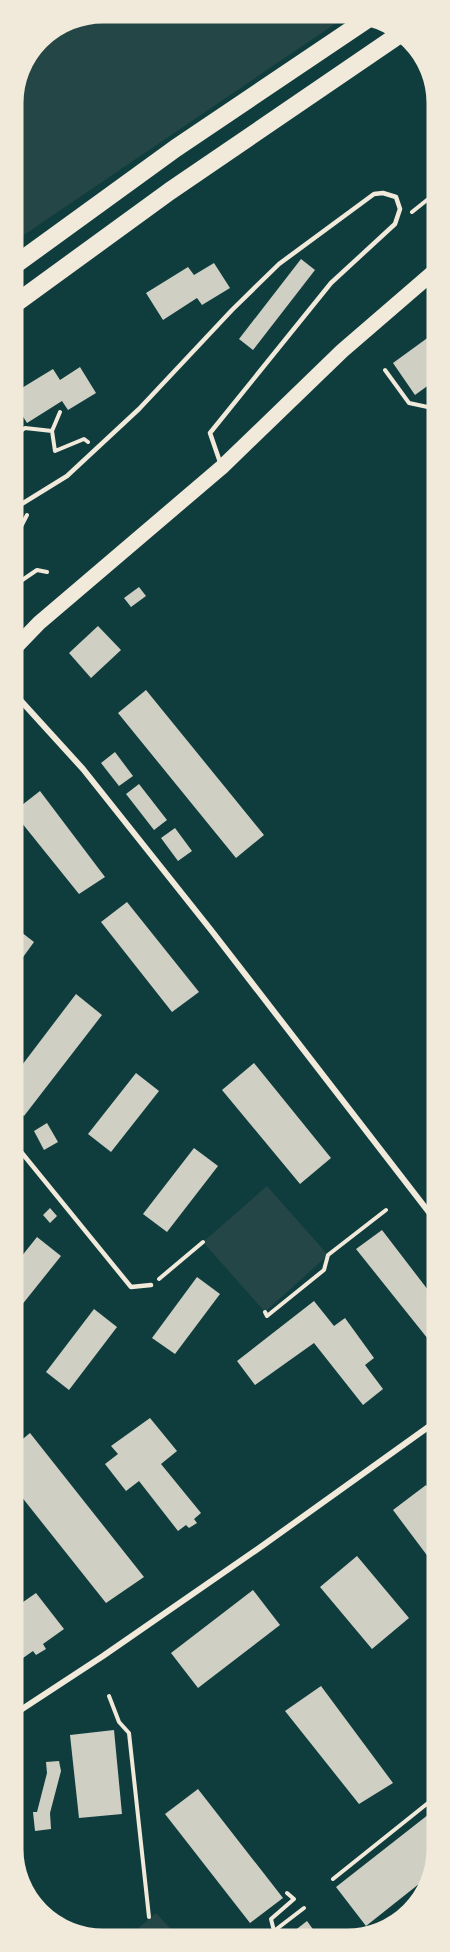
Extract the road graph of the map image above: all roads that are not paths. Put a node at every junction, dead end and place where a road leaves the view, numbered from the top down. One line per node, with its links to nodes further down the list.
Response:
1 (360, 24): 3 (highway)
2 (394, 38): 5 (highway)
3 (23, 259)
4 (428, 277): 6 (main road)
5 (23, 298)
6 (222, 467): 7 (lane); 8 (main road)
7 (23, 504)
8 (23, 640)
9 (23, 703): 11 (street)
10 (22, 1154): 12 (lane)
11 (427, 1210)
12 (151, 1285)
13 (427, 1428): 14 (street)
14 (22, 1709)

